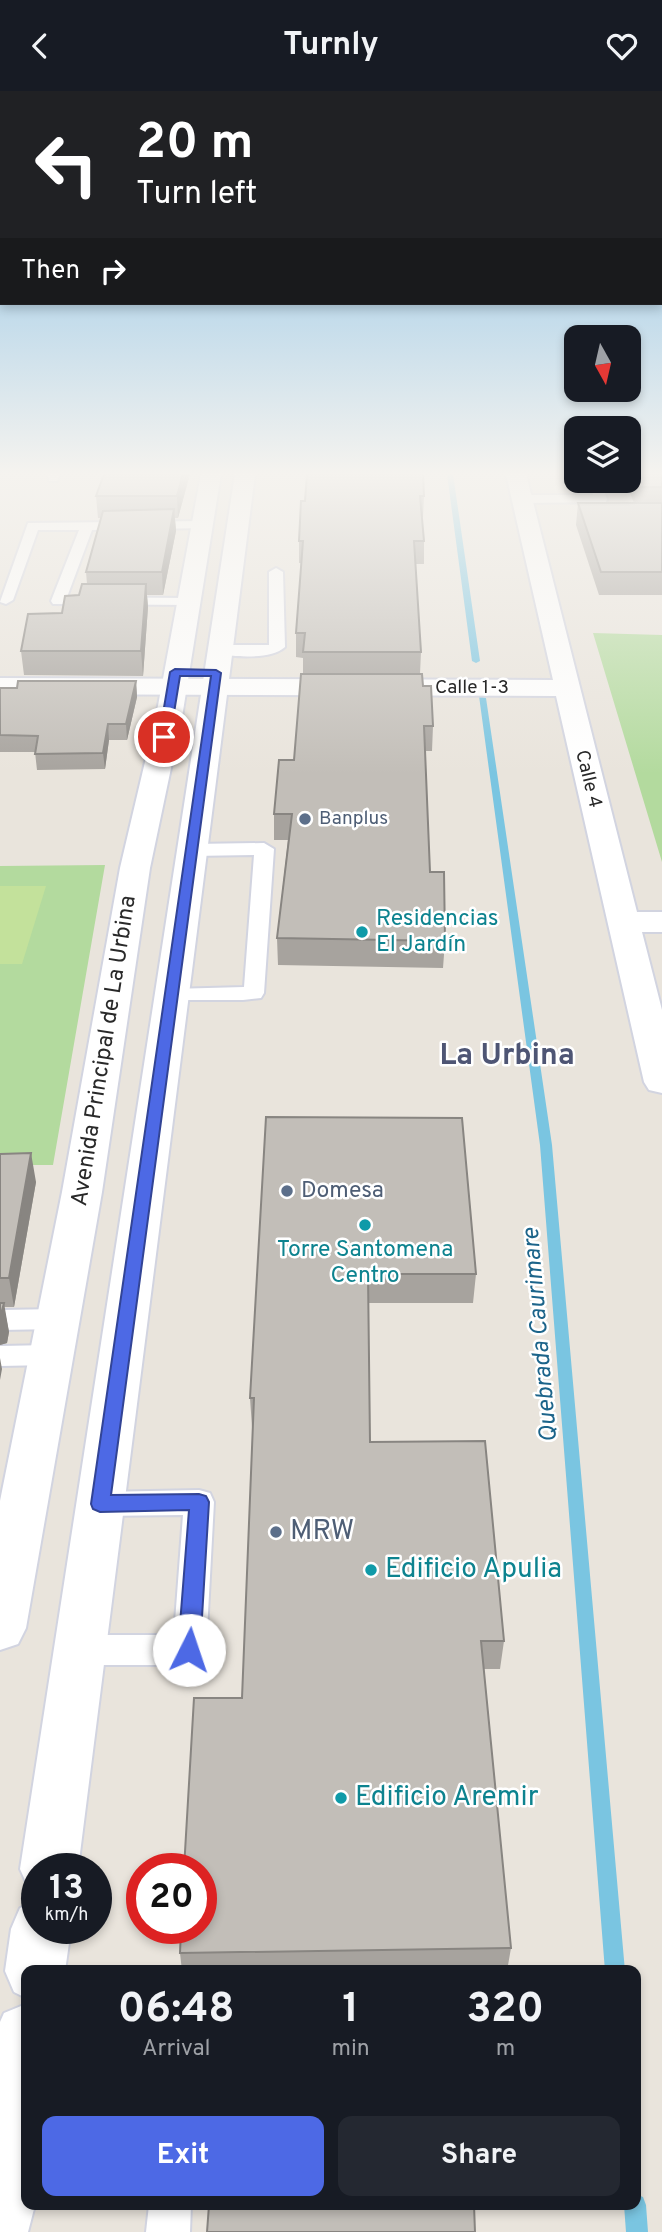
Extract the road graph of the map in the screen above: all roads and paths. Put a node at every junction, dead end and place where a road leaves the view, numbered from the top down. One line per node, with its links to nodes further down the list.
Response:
1 (15, 574): 7 (lane)
2 (68, 574): 8 (lane)
3 (193, 574): 8 (main road, Avenida Principal de La Urbina)
4 (231, 574): 10 (main road)
5 (276, 574): 10 (lane)
6 (540, 574): 12 (main road, Calle 4)
7 (6, 600)
8 (188, 602): 11 (main road, Avenida Principal de La Urbina)
9 (0, 670): 11 (main road, Calle 1-3)
10 (217, 670): 11 (main road, Calle 1-3); 12 (main road, Calle 1-3); 14 (main road)
11 (174, 680): 13 (main road, Calle 1-3); 20 (main road, Avenida Principal de La Urbina)
12 (564, 681): 15 (main road, Calle 4)
13 (0, 686)
14 (192, 850): 17 (main road); 17 (lane)
15 (622, 922): 16 (main road); 18 (main road, Calle 4)
16 (662, 922)
17 (171, 995): 22 (main road)
18 (662, 1082)
19 (0, 1319): 20 (lane)
20 (54, 1337): 21 (lane); 23 (main road, Avenida Principal de La Urbina)
21 (0, 1356)
22 (100, 1504): 24 (main road); 24 (lane)
23 (0, 1627)
24 (80, 1650): 25 (main road)
25 (51, 1853)
26 (39, 1944): 27 (main road)
27 (36, 1965)
28 (21, 2088): 30 (main road)
29 (170, 2210): 31 (lane)
30 (0, 2218)
31 (168, 2232)

